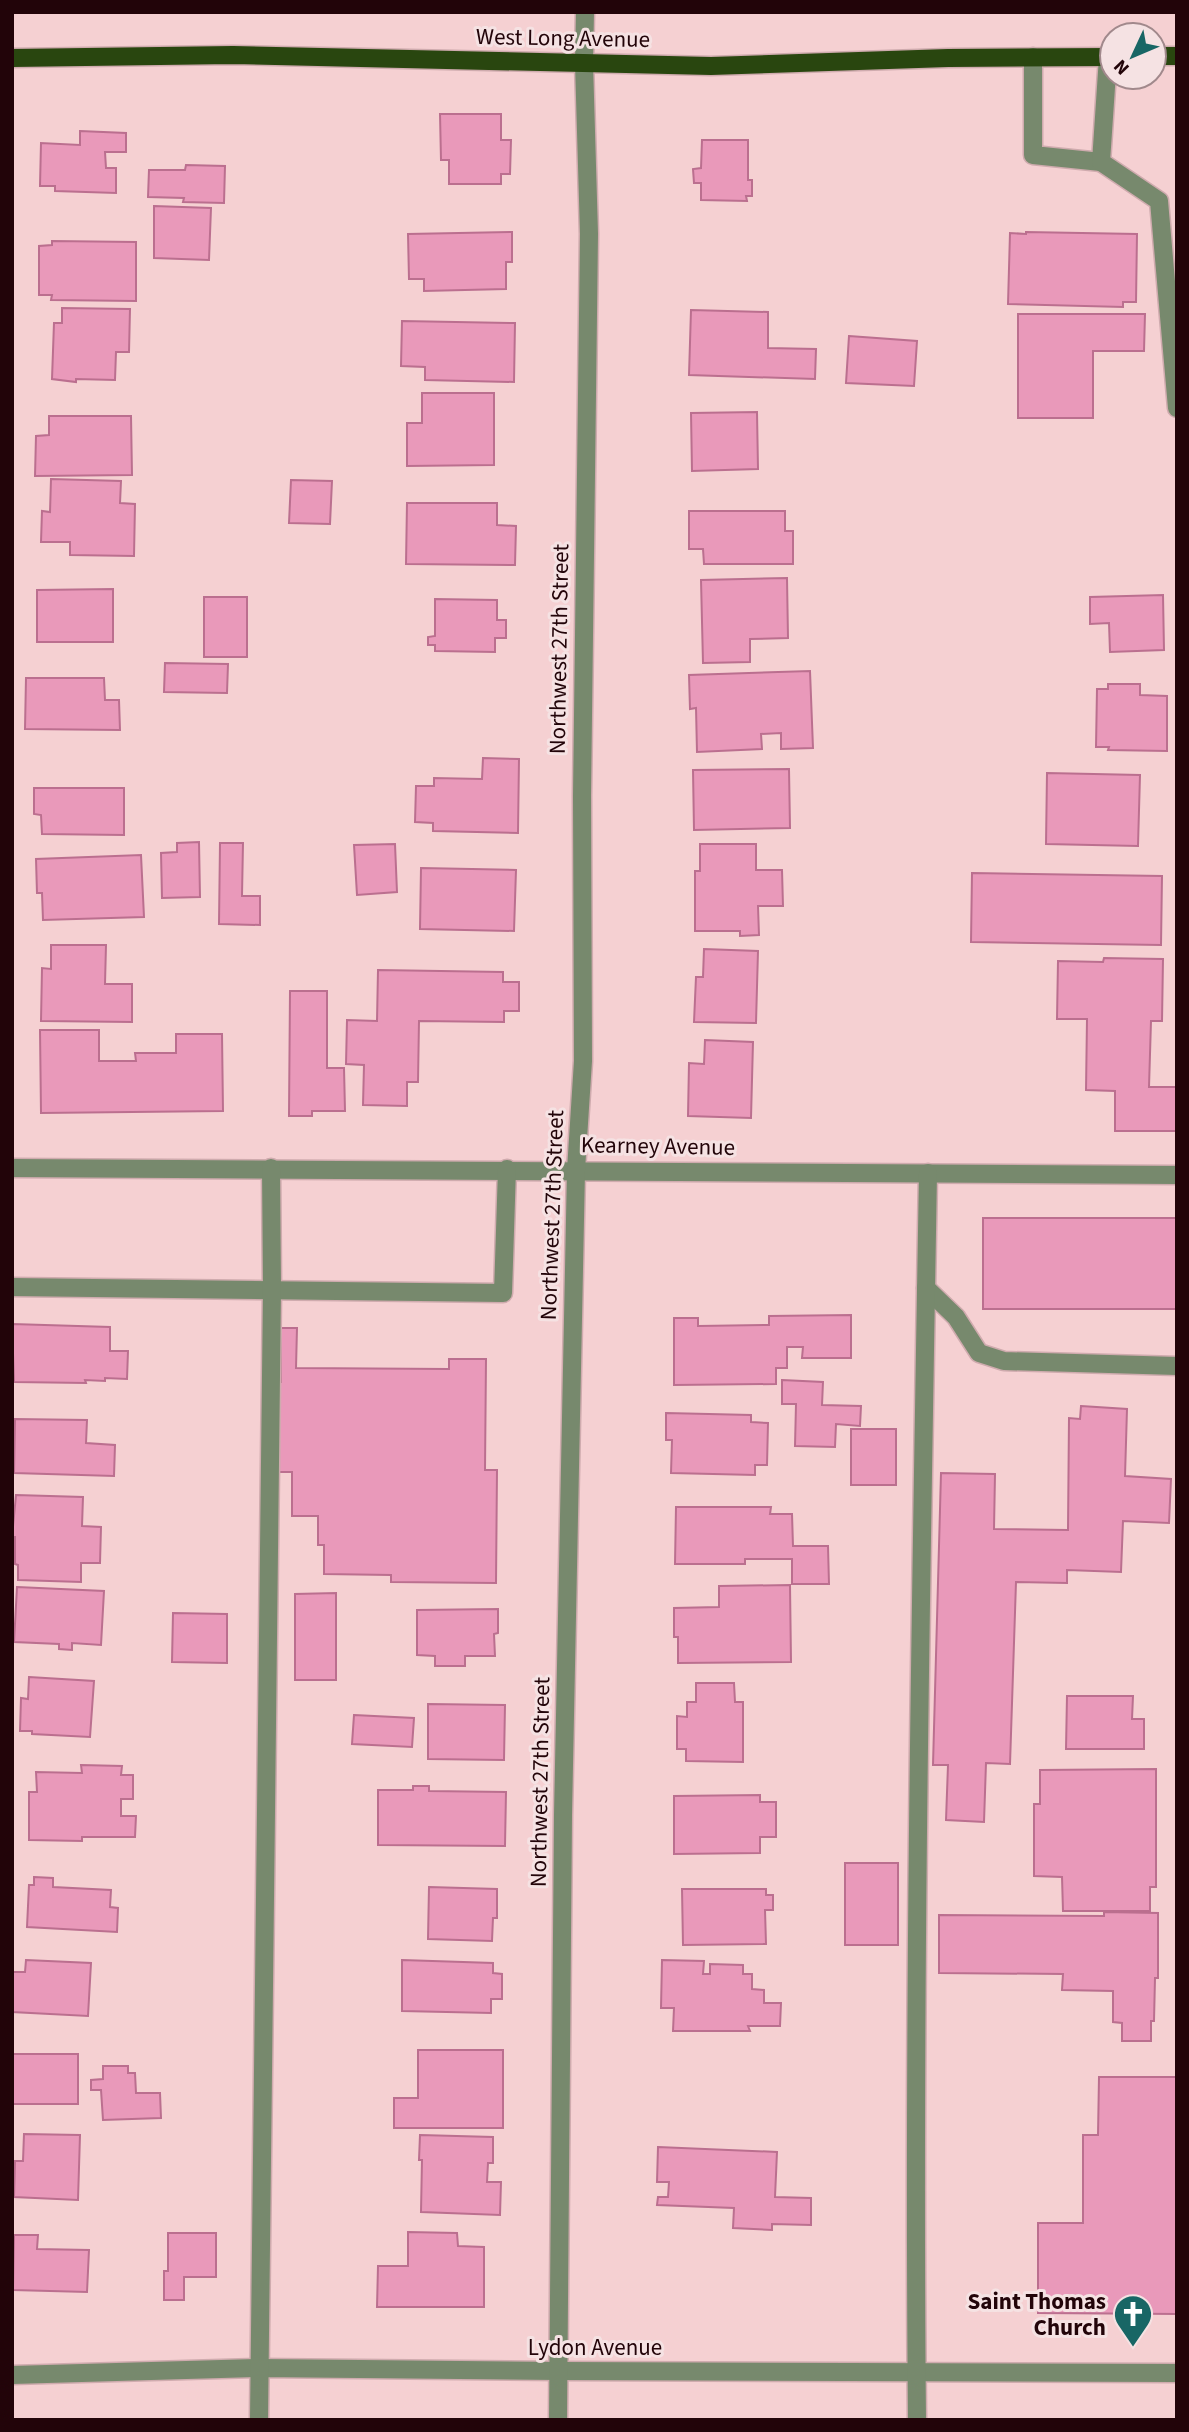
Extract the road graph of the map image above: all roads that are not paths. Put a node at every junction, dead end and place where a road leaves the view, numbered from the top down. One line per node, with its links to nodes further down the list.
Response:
1 (584, 12): 5 (street, Northwest 27th Street)
2 (1033, 57): 3 (main road, West Long Avenue); 5 (main road, West Long Avenue); 7 (street)
3 (1098, 57)
4 (12, 58): 5 (main road, West Long Avenue)
5 (584, 64): 14 (street, Northwest 27th Street)
6 (1107, 91): 7 (street)
7 (1101, 162): 8 (street)
8 (1168, 201): 9 (street)
9 (1171, 271): 10 (street)
10 (1177, 408)
11 (12, 1168): 12 (street, Kearney Avenue)
12 (271, 1168): 13 (street, Kearney Avenue); 19 (street)
13 (507, 1169): 14 (street, Kearney Avenue); 19 (street)
14 (576, 1170): 15 (street, Kearney Avenue); 22 (street, Northwest 27th Street)
15 (928, 1173): 16 (street, Kearney Avenue); 18 (street)
16 (1177, 1175)
17 (12, 1287): 19 (street)
18 (926, 1288): 20 (street); 23 (street)
19 (272, 1289): 21 (street)
20 (1177, 1366)
21 (259, 2368): 22 (street, Lydon Avenue); 25 (street, Lydon Avenue); 26 (street)
22 (559, 2371): 23 (street, Lydon Avenue); 27 (street, Northwest 27th Street)
23 (916, 2372): 24 (street, Lydon Avenue); 28 (street)
24 (1177, 2373)
25 (12, 2375)
26 (259, 2420)
27 (558, 2420)
28 (917, 2420)

